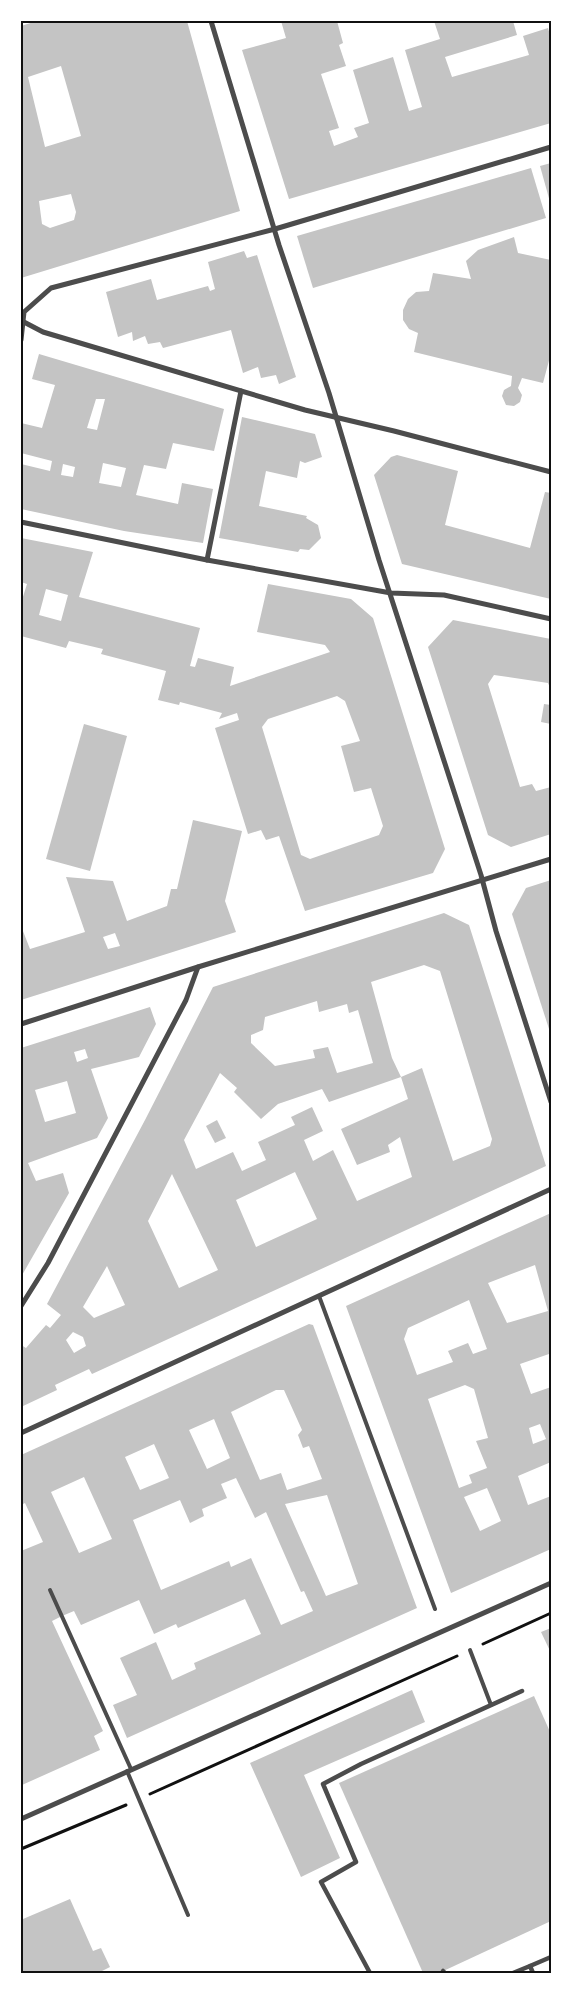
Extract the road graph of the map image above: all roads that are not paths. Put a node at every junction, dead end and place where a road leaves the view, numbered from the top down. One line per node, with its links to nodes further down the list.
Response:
1 (211, 21): 3 (street)
2 (551, 147): 3 (street)
3 (275, 229): 4 (street); 7 (street)
4 (22, 321): 5 (street); 6 (street)
5 (21, 340)
6 (241, 391): 7 (street); 10 (street)
7 (336, 417): 8 (street); 11 (street)
8 (551, 472)
9 (21, 522): 10 (street)
10 (207, 560): 11 (street)
11 (391, 593): 12 (street); 14 (street)
12 (551, 619)
13 (551, 859): 14 (street)
14 (482, 881): 15 (street); 17 (street)
15 (198, 967): 16 (street); 20 (street)
16 (21, 1024)
17 (551, 1102)
18 (551, 1188): 19 (street)
19 (319, 1296): 21 (street); 24 (lane)
20 (21, 1306)
21 (21, 1433)
22 (551, 1583): 28 (street)
23 (50, 1590): 28 (lane)
24 (436, 1609)
25 (470, 1650): 27 (lane)
26 (522, 1691): 27 (street)
27 (490, 1705): 33 (street)
28 (129, 1770): 29 (street); 30 (lane)
29 (21, 1819)
30 (188, 1915)
31 (551, 1956): 32 (street)
32 (530, 1966): 34 (street); 35 (street)
33 (370, 1973)
34 (513, 1973)
35 (533, 1973)

